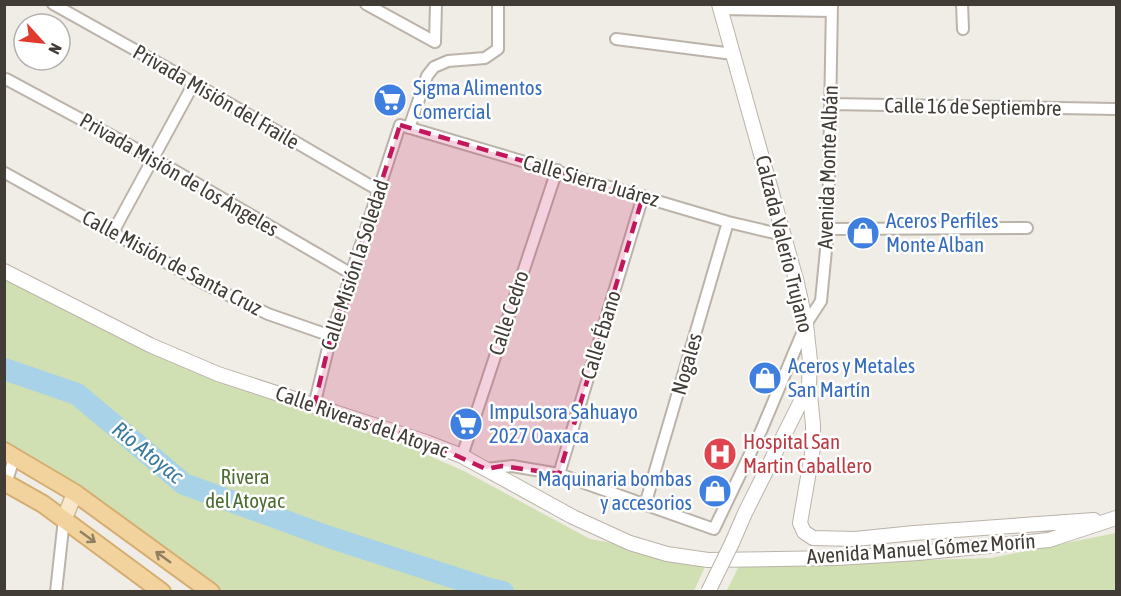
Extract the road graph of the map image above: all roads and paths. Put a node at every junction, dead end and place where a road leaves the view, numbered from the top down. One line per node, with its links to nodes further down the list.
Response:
1 (53, 4): 12 (street, Privada Misión del Fraile)
2 (366, 4): 3 (street)
3 (436, 4)
4 (498, 4): 15 (street, Calle Misión la Soledad)
5 (962, 4): 8 (street)
6 (719, 7): 7 (street); 10 (street, Calzada Valerio Trujano)
7 (832, 8): 13 (street, Avenida Monte Albán)
8 (963, 29)
9 (616, 39): 10 (street)
10 (733, 54): 25 (street, Calzada Valerio Trujano)
11 (6, 79): 16 (street, Privada Misión de los Ángeles)
12 (194, 83): 16 (street); 19 (street, Privada Misión del Fraile)
13 (831, 104): 14 (street, Calle 16 de Septiembre); 23 (street, Avenida Monte Albán)
14 (1116, 109)
15 (405, 127): 17 (street, Calle Sierra Juárez); 19 (street, Calle Misión la Soledad)
16 (153, 158): 24 (street); 27 (street, Privada Misión de los Ángeles)
17 (557, 170): 20 (street, Calle Sierra Juárez); 33 (street, Calle Cedro)
18 (5, 173): 24 (street, Calle Misión de Santa Cruz)
19 (378, 190): 27 (street, Calle Misión la Soledad)
20 (643, 196): 21 (street, Calle Sierra Juárez); 35 (street, Calle Ébano)
21 (728, 222): 25 (street, Calle Sierra Juárez); 38 (street, Nogales)
22 (1028, 228): 23 (street)
23 (828, 229): 28 (street, Avenida Monte Albán)
24 (112, 234): 29 (street, Calle Misión de Santa Cruz)
25 (783, 235): 28 (street, Calzada Valerio Trujano)
26 (4, 271): 31 (street, Calle Riveras del Atoyac)
27 (350, 273): 29 (street, Calle Misión la Soledad)
28 (806, 324): 30 (street, Calzada Valerio Trujano); 38 (street, Avenida Monte Albán)
29 (331, 336): 31 (street, Calle Misión la Soledad)
30 (809, 385): 39 (street); 45 (street, Calzada Valerio Trujano, bridge)
31 (314, 406): 33 (street, Calle Riveras del Atoyac)
32 (10, 453): 36 (street); 37 (main road)
33 (462, 456): 34 (street, Calle Riveras del Atoyac)
34 (486, 470): 35 (street); 41 (street, Calle Riveras del Atoyac)
35 (559, 474): 38 (street)
36 (5, 484): 40 (main road)
37 (75, 493): 40 (main road); 44 (main road, one-way to 37)
38 (645, 505)
39 (1115, 518): 41 (street, Avenida Manuel Gómez Morín)
40 (64, 519): 42 (street); 43 (main road, one-way to 43)
41 (722, 559)
42 (56, 591)
43 (162, 591)
44 (211, 591)
45 (708, 591)

